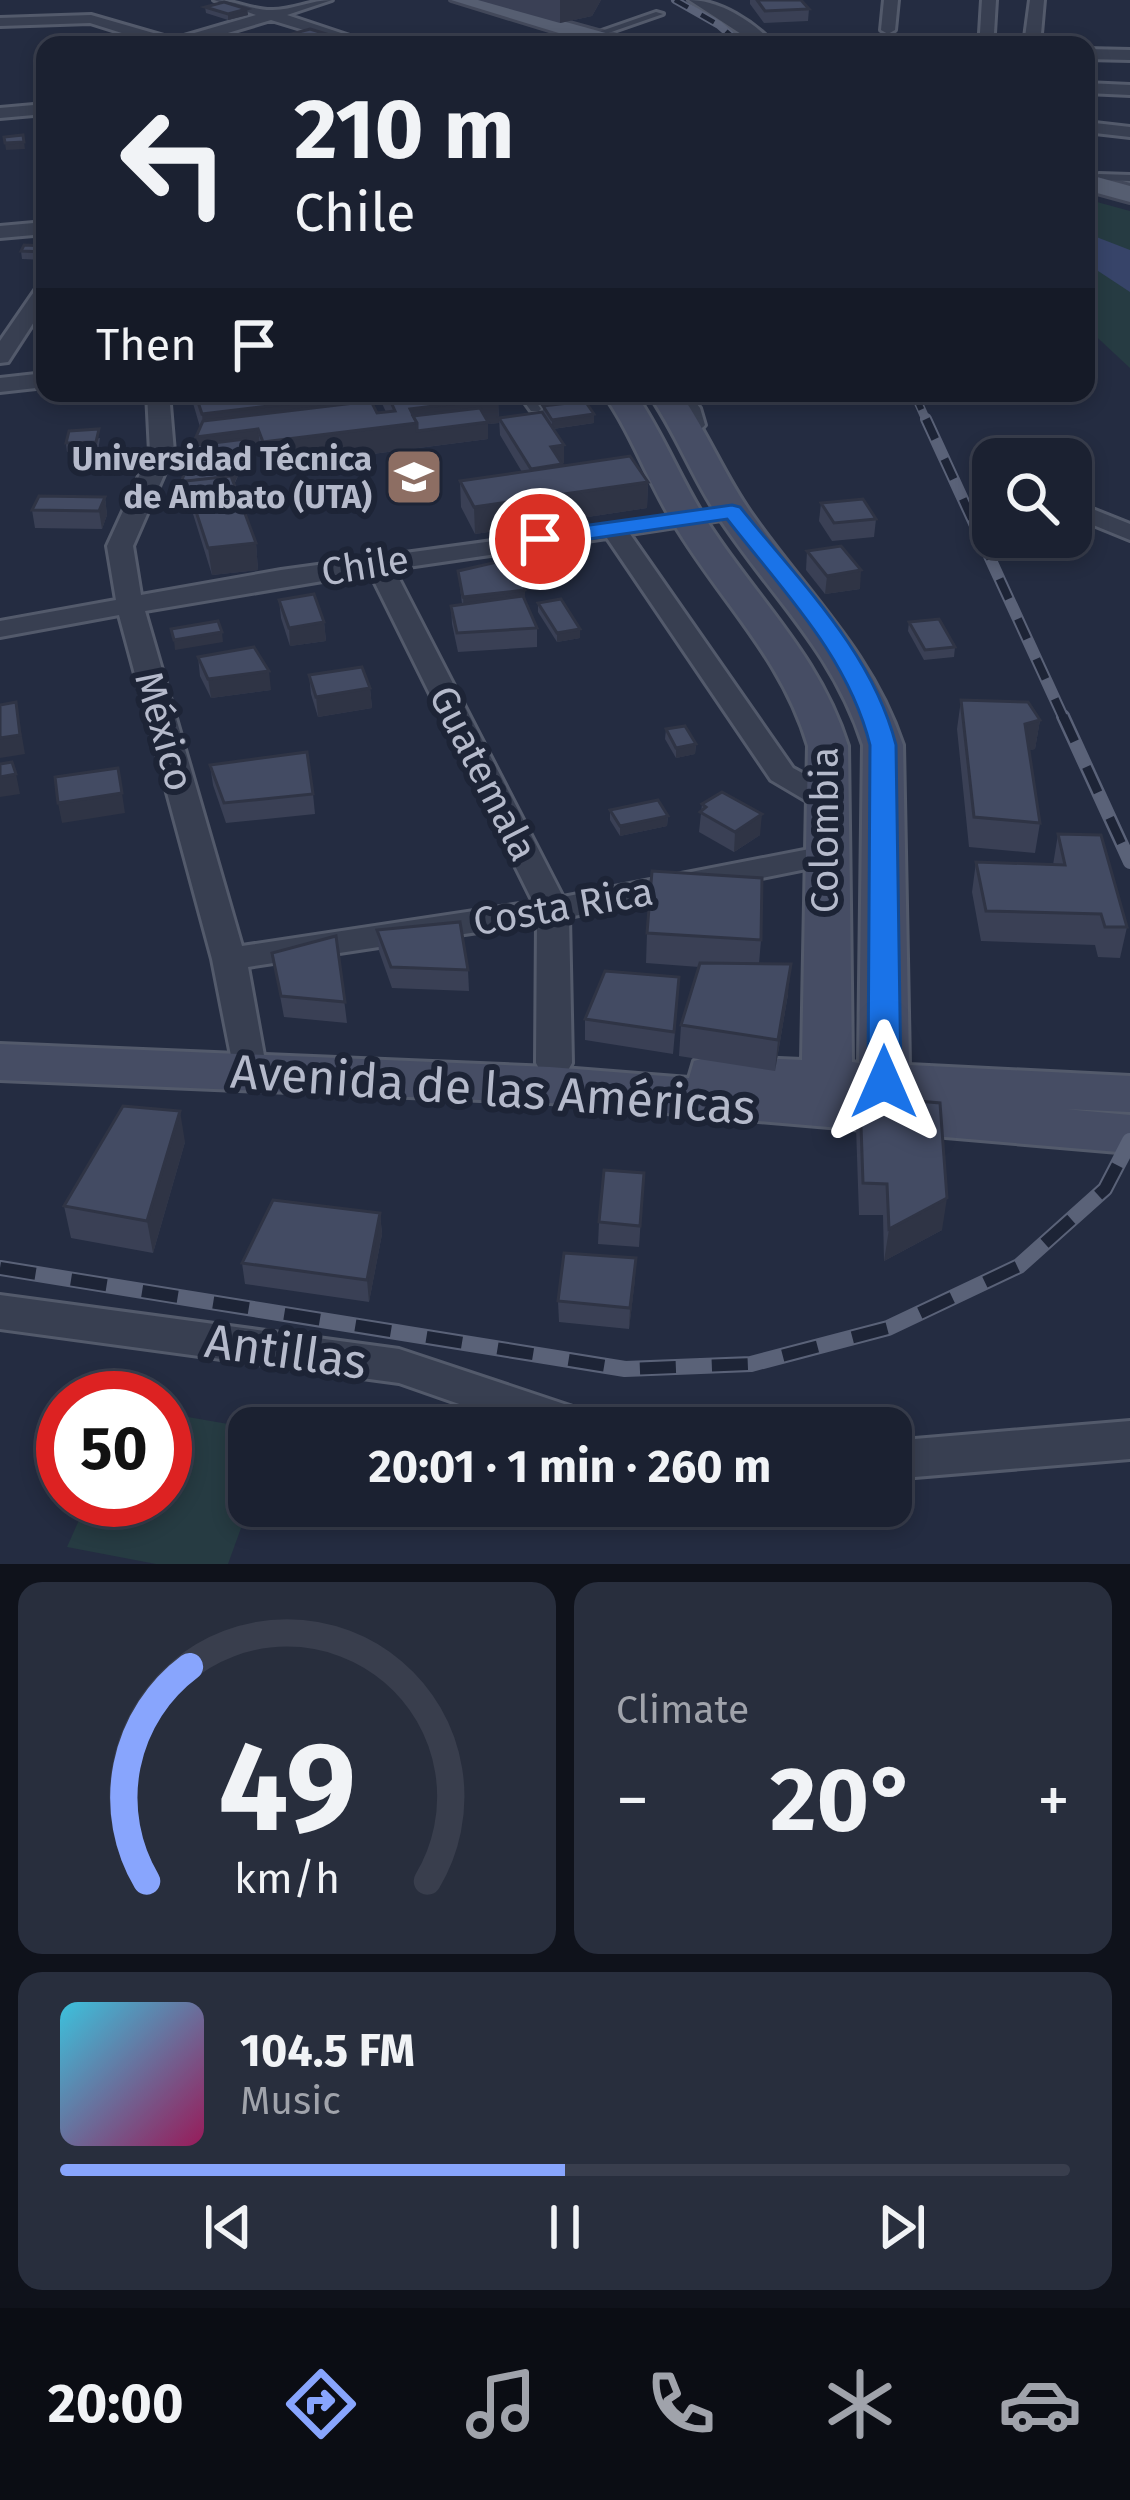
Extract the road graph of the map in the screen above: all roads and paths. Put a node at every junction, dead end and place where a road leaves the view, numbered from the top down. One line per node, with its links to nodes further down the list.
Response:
1 (221, 0): 9 (street)
2 (326, 0): 9 (street)
3 (697, 0): 20 (street)
4 (891, 0): 12 (street)
5 (989, 0): 13 (street)
6 (1037, 0): 21 (street)
7 (455, 3): 18 (main road)
8 (659, 14): 19 (lane)
9 (277, 15): 16 (street); 17 (street)
10 (48, 19): 11 (street); 14 (street); 15 (street)
11 (0, 22)
12 (888, 30)
13 (987, 33)
14 (52, 36)
15 (152, 36)
16 (202, 36)
17 (341, 36)
18 (558, 36)
19 (595, 36)
20 (757, 36)
21 (1033, 36)
22 (1095, 54): 23 (street)
23 (1130, 55)
24 (1095, 88): 25 (street)
25 (1130, 90)
26 (36, 110): 27 (street)
27 (0, 113)
28 (1095, 128): 29 (street)
29 (1130, 132)
30 (1130, 178): 31 (lane)
31 (1095, 180)
32 (1095, 187): 33 (main road)
33 (1130, 198)
34 (36, 229): 35 (street)
35 (0, 232)
36 (36, 303): 37 (street)
37 (0, 357)
38 (36, 381): 39 (street)
39 (0, 386)
40 (159, 402): 53 (street, México)
41 (530, 402): 45 (lane)
42 (625, 402): 49 (main road, Colombia)
43 (671, 402): 46 (main road, Colombia)
44 (689, 402): 46 (lane)
45 (535, 410)
46 (691, 429): 47 (main road, Colombia)
47 (732, 512): 49 (street, Chile); 65 (main road, Colombia)
48 (1092, 516): 51 (street)
49 (689, 520): 50 (street, Chile); 55 (main road, Colombia)
50 (614, 530): 52 (street, Chile); 55 (street)
51 (1130, 533)
52 (379, 564): 53 (street, Chile); 57 (street, Guatemala)
53 (130, 606): 54 (street, Chile); 58 (street, México)
54 (0, 629)
55 (826, 800): 56 (main road, Colombia)
56 (825, 856): 57 (street, Costa Rica); 64 (main road, Colombia)
57 (553, 910): 58 (street, Costa Rica); 62 (street, Guatemala)
58 (229, 959): 60 (street, México)
59 (0, 1033): 60 (main road, Avenida de las Américas)
60 (248, 1059): 61 (main road, Avenida de las Américas); 62 (main road, Avenida de las Américas); 64 (main road, Avenida de las Américas)
61 (0, 1062)
62 (554, 1063): 64 (main road, Avenida de las Américas)
63 (1130, 1094): 66 (main road, Avenida de las Américas)
64 (827, 1096): 65 (main road, Avenida de las Américas)
65 (884, 1098): 66 (main road, Avenida de las Américas)
66 (1015, 1107): 67 (main road, Avenida de las Américas)
67 (1130, 1134)
68 (0, 1312): 69 (street, Antillas)
69 (520, 1407)
70 (1130, 1440): 71 (street)
71 (912, 1458)

